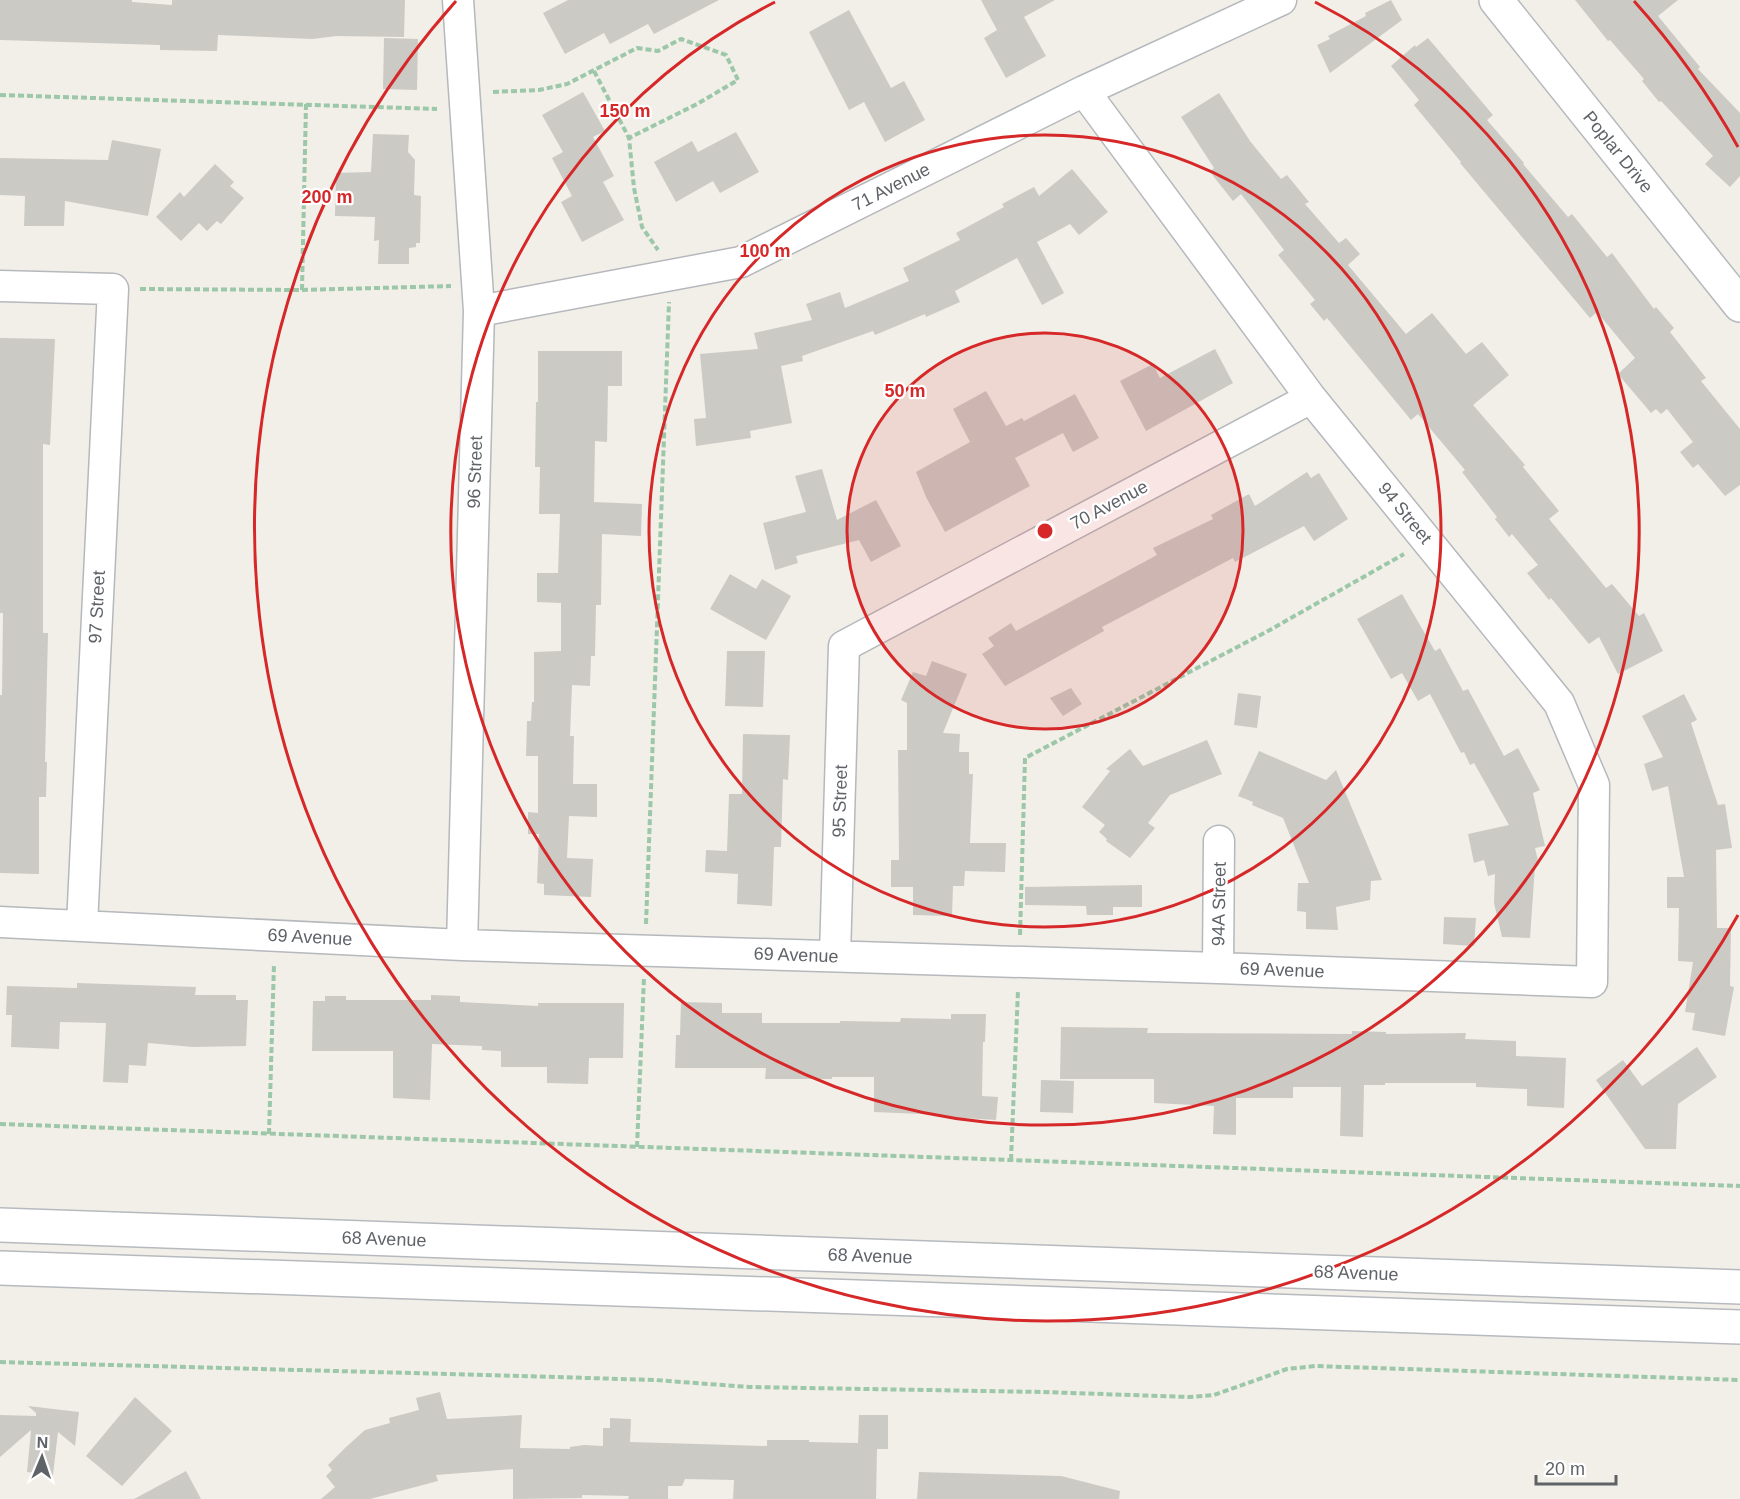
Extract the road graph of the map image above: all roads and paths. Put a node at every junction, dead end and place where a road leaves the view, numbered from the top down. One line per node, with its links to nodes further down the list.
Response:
1 (458, 0): 8 (street, 96 Street)
2 (1281, 0): 5 (street, 71 Avenue)
3 (1496, 0): 15 (main road, Poplar Drive)
4 (594, 71): 8 (path); 9 (path); 9 (path)
5 (1084, 91): 10 (street, 71 Avenue); 16 (street, 94 Street)
6 (0, 95): 7 (path)
7 (306, 104): 8 (path); 13 (path)
8 (466, 110): 14 (street, 96 Street)
9 (629, 138): 10 (path)
10 (670, 275): 14 (street, 71 Avenue); 24 (path)
11 (0, 286): 12 (street)
12 (113, 289): 13 (path); 21 (street, 97 Street)
13 (302, 290): 14 (path)
14 (479, 298): 23 (street, 96 Street)
15 (1740, 305)
16 (1311, 398): 17 (street, 94 Street); 18 (street, 70 Avenue)
17 (1427, 541): 26 (path); 28 (street, 94 Street)
18 (844, 646): 25 (street, 95 Street)
19 (1219, 841): 27 (street, 94A Street)
20 (0, 922): 21 (street, 69 Avenue)
21 (82, 925): 22 (street, 69 Avenue)
22 (275, 935): 23 (street, 69 Avenue); 30 (path)
23 (462, 945): 24 (street, 69 Avenue)
24 (645, 950): 25 (street, 69 Avenue); 31 (path)
25 (835, 956): 26 (street, 69 Avenue)
26 (1019, 962): 27 (street, 69 Avenue); 32 (path)
27 (1218, 968): 28 (street, 69 Avenue)
28 (1592, 982)
29 (0, 1124): 30 (path)
30 (269, 1134): 31 (path)
31 (637, 1147): 32 (path)
32 (1011, 1160): 33 (path)
33 (1740, 1186)
34 (0, 1225): 36 (main road, 68 Avenue)
35 (0, 1268): 37 (main road)
36 (1740, 1287)
37 (1740, 1327)
38 (0, 1362): 39 (path)
39 (1740, 1380)

